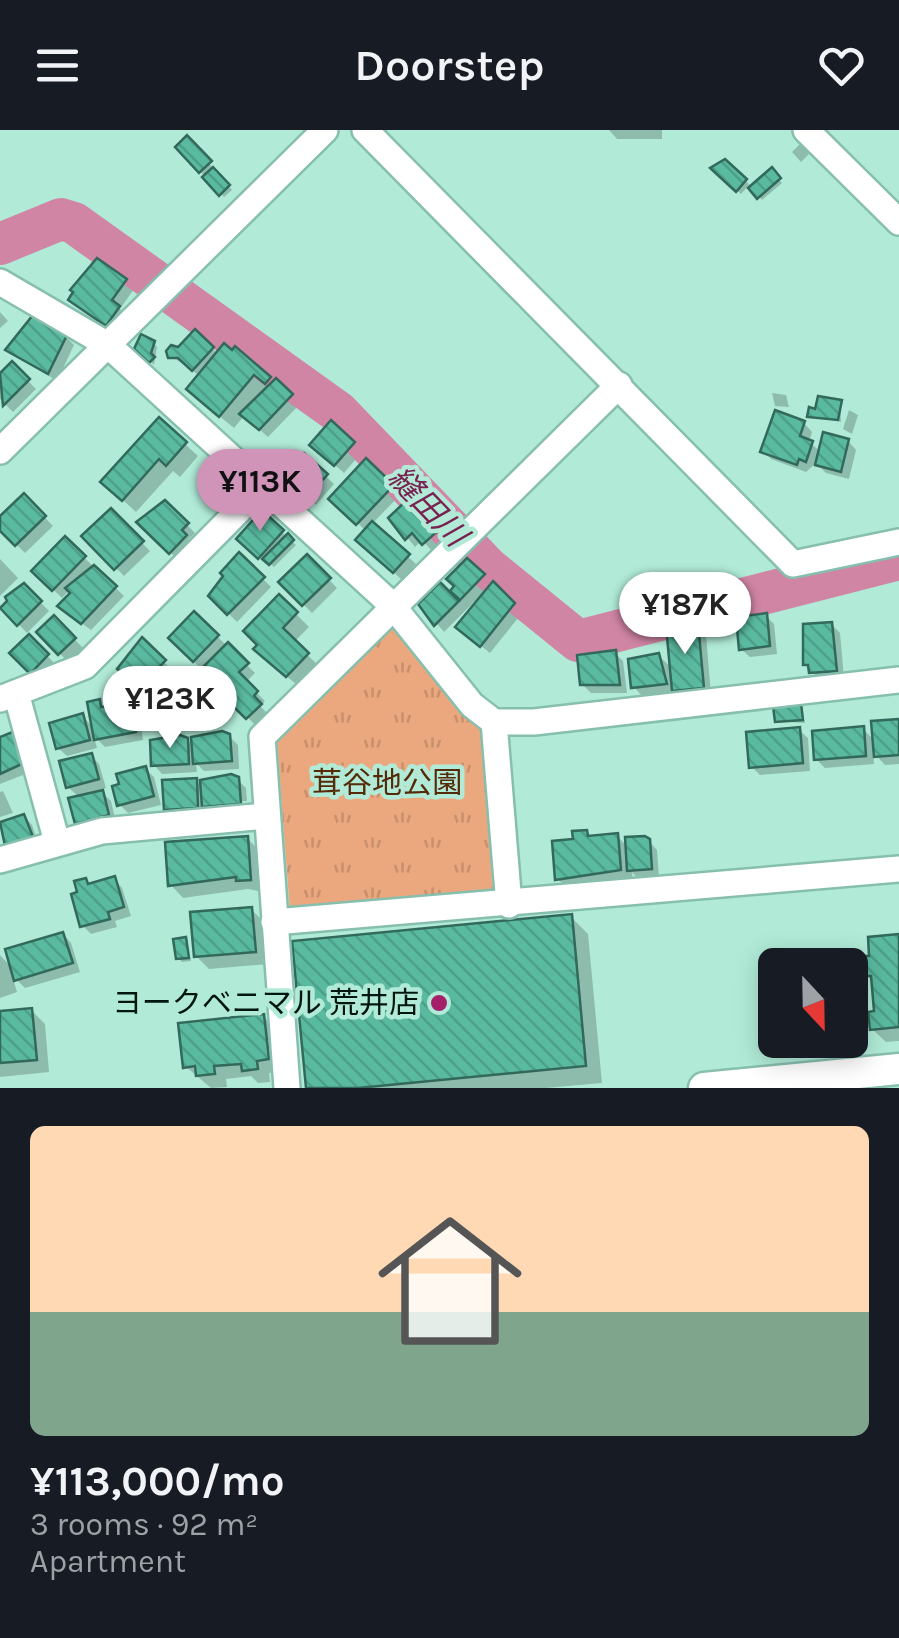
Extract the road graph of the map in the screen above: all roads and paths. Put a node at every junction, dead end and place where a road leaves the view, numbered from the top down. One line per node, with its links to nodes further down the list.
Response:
1 (324, 130): 6 (street)
2 (365, 130): 7 (street)
3 (806, 130): 4 (street)
4 (899, 222)
5 (0, 282): 6 (street)
6 (108, 346): 8 (street); 9 (street)
7 (619, 385): 10 (street); 11 (street)
8 (0, 451)
9 (263, 486): 11 (street); 13 (street)
10 (899, 542)
11 (392, 605): 14 (street); 15 (street)
12 (899, 680): 14 (street)
13 (8, 696): 16 (street)
14 (494, 722): 19 (street)
15 (266, 816): 16 (street); 20 (street)
16 (57, 842): 17 (street)
17 (0, 860)
18 (899, 868): 19 (street)
19 (510, 904): 20 (street)
20 (274, 922): 22 (street)
21 (899, 1069): 23 (street)
22 (287, 1088)
23 (704, 1088)

